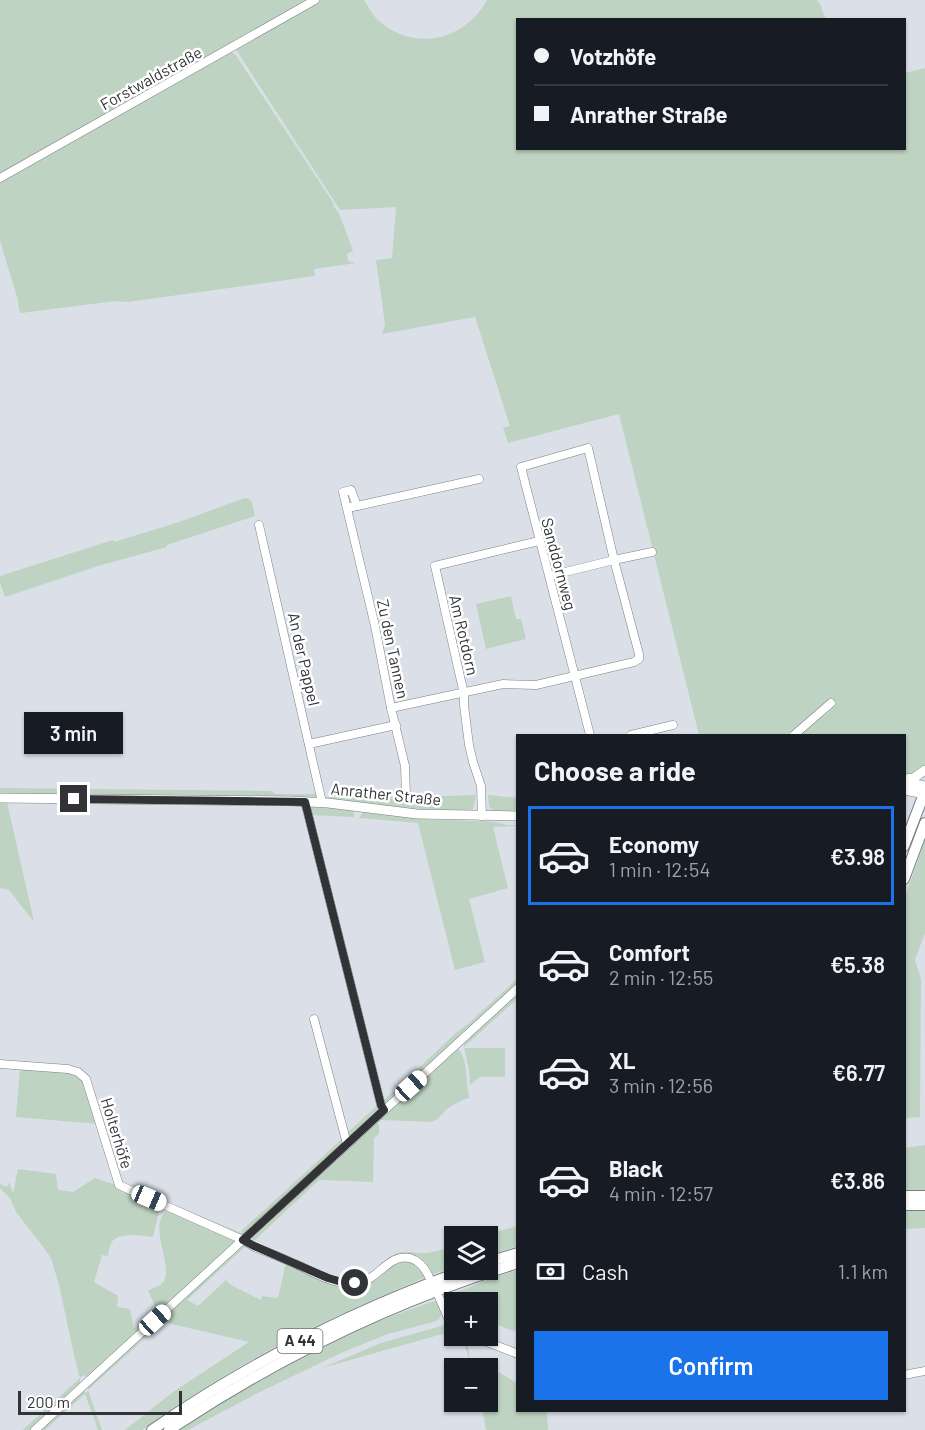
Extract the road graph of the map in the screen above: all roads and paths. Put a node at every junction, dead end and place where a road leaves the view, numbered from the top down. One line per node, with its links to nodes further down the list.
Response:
1 (315, 0): 2 (street, Forstwaldstraße)
2 (0, 178)
3 (479, 479): 4 (street)
4 (357, 506): 5 (street); 5 (street)
5 (347, 508): 14 (street, Zu den Tannen)
6 (259, 525): 20 (street, An der Pappel)
7 (539, 541): 9 (street, Sanddornweg); 10 (street, Sanddornweg); 12 (street, Am Rotdorn)
8 (652, 552): 9 (street)
9 (614, 560): 10 (street); 11 (street)
10 (549, 576): 11 (street, Sanddornweg)
11 (575, 676): 12 (street); 17 (street, Sanddornweg)
12 (464, 694): 14 (street); 30 (street, Am Rotdorn)
13 (831, 703): 19 (street)
14 (391, 708): 15 (street, Zu den Tannen)
15 (396, 725): 20 (street); 26 (street, Zu den Tannen)
16 (673, 725): 18 (street)
17 (590, 734)
18 (635, 734)
19 (795, 734)
20 (309, 744): 28 (street, An der Pappel)
21 (925, 770): 22 (main road)
22 (906, 780)
23 (906, 781): 25 (main road)
24 (906, 790): 25 (main road)
25 (925, 791): 33 (highway)
26 (406, 796)
27 (0, 798): 29 (main road, Anrather Straße)
28 (321, 798)
29 (305, 802): 30 (main road, Anrather Straße); 38 (street)
30 (482, 816): 31 (main road, Anrather Straße)
31 (516, 816)
32 (924, 827): 34 (highway)
33 (906, 841)
34 (906, 874)
35 (516, 990): 38 (street)
36 (314, 1019): 39 (street)
37 (0, 1064): 44 (street, Holterhöfe)
38 (384, 1110): 39 (street)
39 (347, 1144): 44 (street)
40 (906, 1196): 41 (highway)
41 (925, 1196)
42 (906, 1205): 43 (highway)
43 (925, 1205)
44 (245, 1238): 49 (street, Holterhöfe); 57 (street)
45 (516, 1254): 46 (highway)
46 (498, 1259)
47 (516, 1264): 51 (highway, A 44)
48 (516, 1269): 51 (highway)
49 (429, 1277)
50 (444, 1278): 58 (highway, A 44)
51 (440, 1293): 52 (street); 59 (highway, A 44)
52 (444, 1305)
53 (497, 1346): 54 (street)
54 (516, 1353)
55 (925, 1371): 56 (street)
56 (906, 1375)
57 (36, 1430)
58 (152, 1430)
59 (169, 1430)

